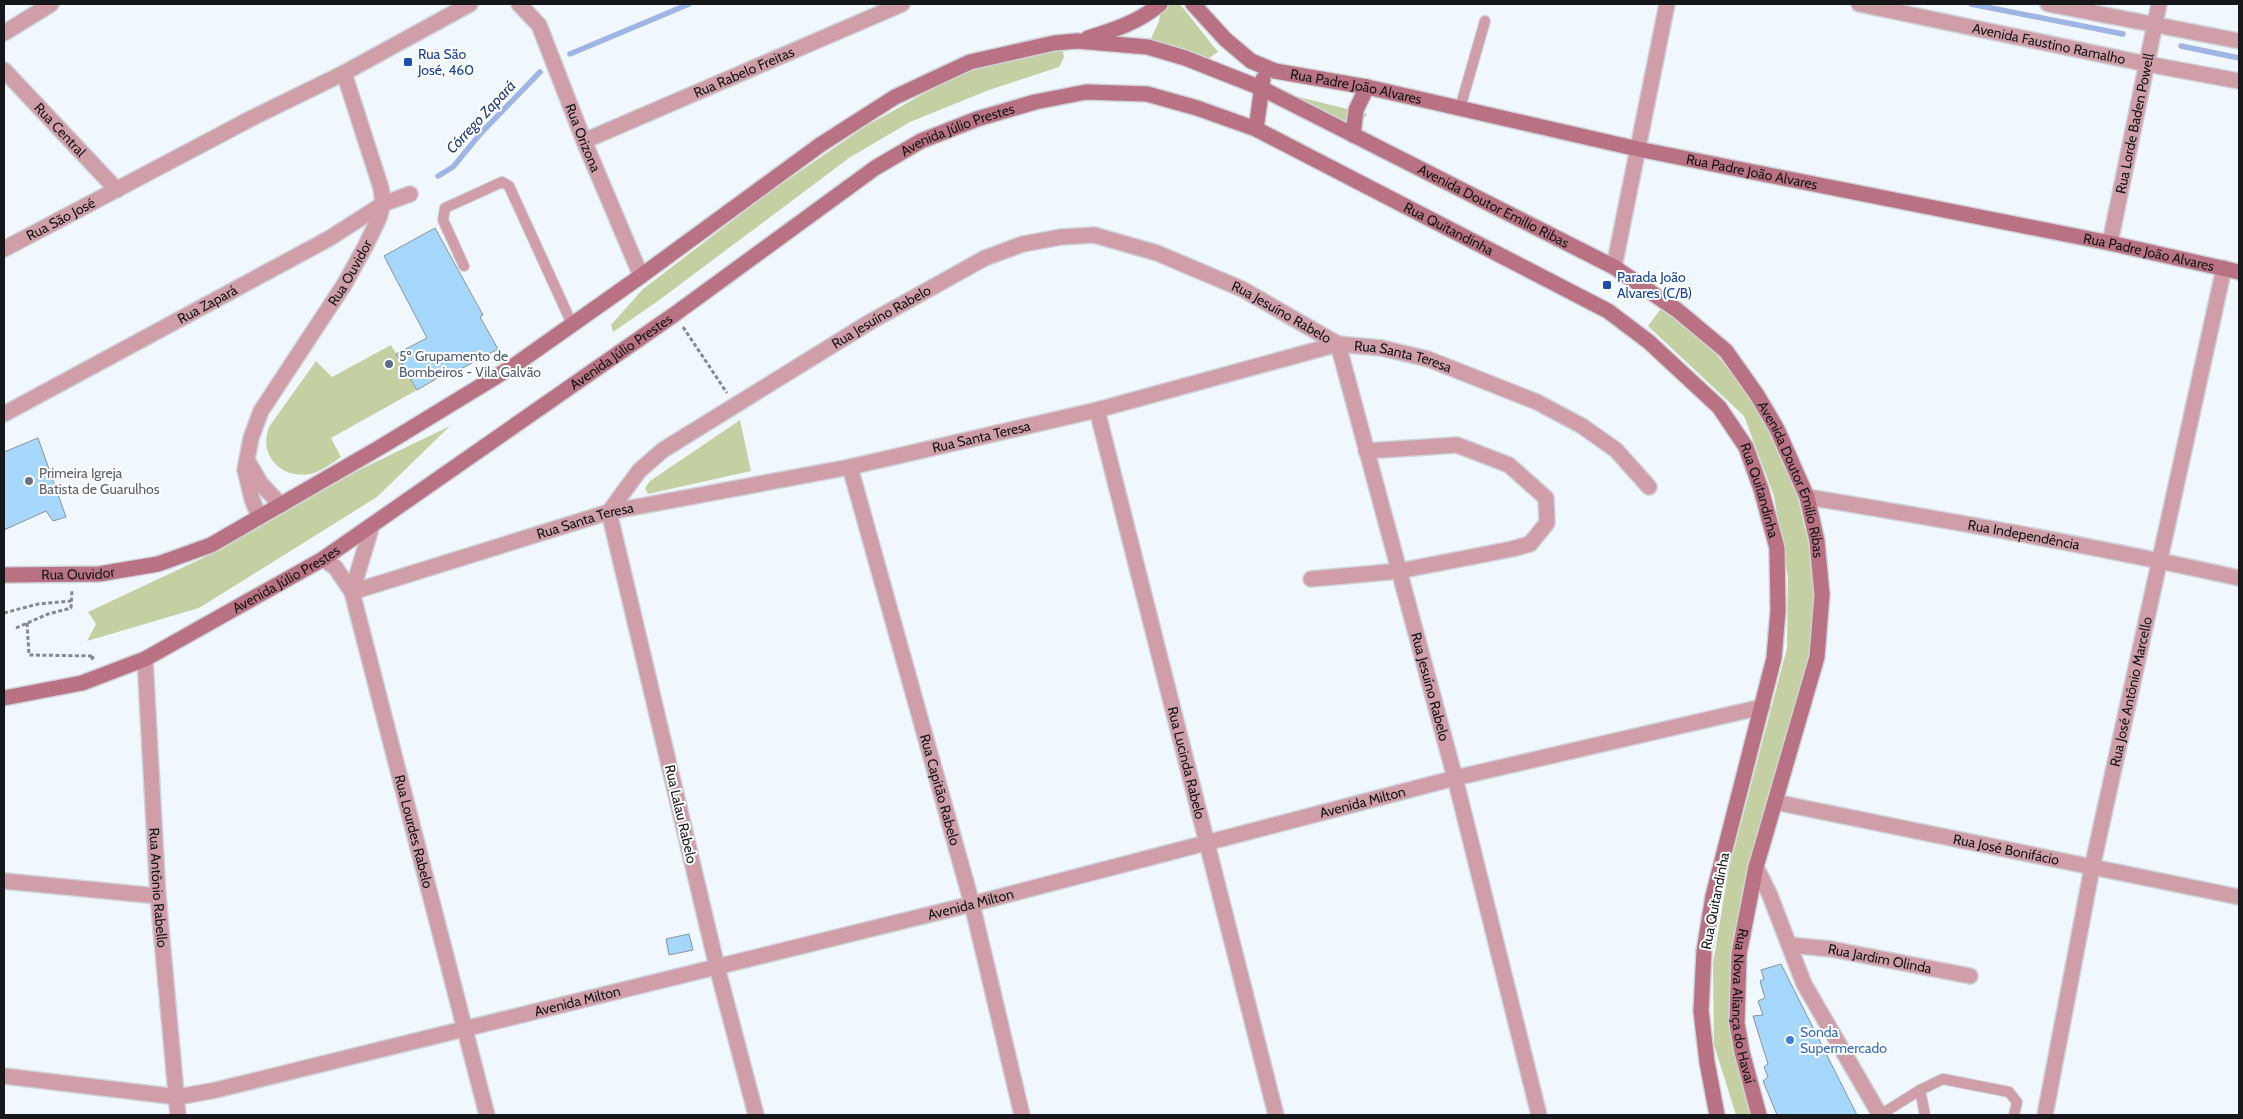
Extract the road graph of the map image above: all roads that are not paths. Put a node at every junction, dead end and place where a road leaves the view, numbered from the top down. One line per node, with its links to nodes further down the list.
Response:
1 (51, 4): 13 (street)
2 (470, 4): 19 (street, Rua São José)
3 (519, 4): 26 (street, Rua Orizona)
4 (902, 4): 26 (street, Rua Rabelo Freitas)
5 (1160, 4): 14 (main road)
6 (1194, 4): 17 (main road)
7 (1667, 4): 27 (street)
8 (1859, 4): 16 (street, Avenida Faustino Ramalho)
9 (2048, 4): 12 (street)
10 (2159, 4): 12 (street, Rua Lorde Baden Powell)
11 (1485, 21): 23 (lane)
12 (2154, 26): 15 (street); 16 (street, Rua Lorde Baden Powell)
13 (4, 33)
14 (1077, 41): 22 (main road); 37 (main road)
15 (2239, 41)
16 (2147, 64): 20 (street, Avenida Faustino Ramalho); 31 (street, Rua Lorde Baden Powell)
17 (1265, 68): 21 (main road, Rua Padre João Alvares); 22 (main road)
18 (4, 70): 28 (street, Rua Central)
19 (344, 73): 28 (street, Rua São José); 30 (street)
20 (2239, 81)
21 (1367, 87): 23 (main road, Rua Padre João Alvares); 25 (main road)
22 (1261, 88): 24 (main road); 25 (main road, Avenida Doutor Emilio Ribas)
23 (1460, 108): 27 (main road, Rua Padre João Alvares)
24 (1256, 129): 50 (main road, Avenida Júlio Prestes); 60 (main road, Rua Quitandinha)
25 (1354, 135): 34 (main road, Avenida Doutor Emilio Ribas)
26 (584, 141): 37 (street, Rua Orizona)
27 (1638, 149): 31 (main road, Rua Padre João Alvares); 34 (street)
28 (117, 190): 32 (street, Rua São José)
29 (410, 194): 30 (street, Rua Zapará)
30 (383, 204): 41 (street, Rua Zapará); 43 (street, Rua Ouvidor)
31 (2110, 243): 35 (main road, Rua Padre João Alvares)
32 (4, 249)
33 (464, 266): 38 (lane)
34 (1614, 267): 46 (main road, Avenida Doutor Emilio Ribas)
35 (2224, 268): 36 (main road, Rua Padre João Alvares); 52 (street, Rua José Antônio Marcello)
36 (2239, 272)
37 (642, 276): 38 (main road)
38 (572, 324): 47 (main road, Rua Ouvidor)
39 (1338, 344): 40 (street, Rua Santa Teresa); 42 (street, Rua Jesuíno Rabelo); 45 (street, Rua Santa Teresa); 48 (street, Rua Jesuíno Rabelo)
40 (1097, 410): 44 (street, Rua Santa Teresa); 63 (street, Rua Lucinda Rabelo)
41 (4, 414)
42 (1366, 451): 53 (street, Rua Jesuíno Rabelo); 53 (street)
43 (246, 459): 47 (street); 49 (street, Rua Ouvidor)
44 (850, 467): 48 (street, Rua Santa Teresa); 69 (street, Rua Capitão Rabelo)
45 (1649, 487)
46 (1807, 497): 52 (street, Rua Independência); 62 (main road, Avenida Doutor Emilio Ribas)
47 (281, 505): 49 (main road, Rua Ouvidor)
48 (610, 512): 57 (street, Rua Santa Teresa); 71 (street, Rua Lalau Rabelo)
49 (260, 517): 54 (main road, Rua Ouvidor)
50 (372, 525): 51 (main road, Avenida Júlio Prestes); 57 (street)
51 (322, 559): 57 (street, Rua Lourdes Rabelo); 58 (main road, Avenida Júlio Prestes)
52 (2159, 560): 56 (street, Rua Independência); 65 (street, Rua José Antônio Marcello)
53 (1399, 571): 55 (street); 61 (street, Rua Jesuíno Rabelo)
54 (4, 576)
55 (1311, 578)
56 (2239, 578)
57 (352, 592): 73 (street, Rua Lourdes Rabelo)
58 (145, 659): 59 (main road, Avenida Júlio Prestes); 67 (street, Rua Antônio Rabello)
59 (4, 698)
60 (1762, 707): 61 (street, Avenida Milton); 83 (main road, Rua Quitandinha)
61 (1455, 778): 63 (street, Avenida Milton); 82 (street, Rua Jesuíno Rabelo)
62 (1775, 802): 64 (main road, Avenida Doutor Emilio Ribas); 65 (street, Rua José Bonifácio)
63 (1206, 842): 69 (street, Avenida Milton); 81 (street, Rua Lucinda Rabelo)
64 (1756, 867): 70 (street); 84 (main road, Rua Nova Aliança do Havaí)
65 (2092, 868): 68 (street, Rua José Bonifácio); 88 (street, Rua José Antônio Marcello)
66 (4, 881): 67 (street)
67 (158, 896): 76 (street, Rua Antônio Rabello)
68 (2239, 897)
69 (972, 904): 71 (street, Avenida Milton); 80 (street, Rua Capitão Rabelo)
70 (1789, 945): 72 (street, Rua Jardim Olinda); 85 (street)
71 (717, 967): 73 (street, Avenida Milton); 79 (street, Rua Lalau Rabelo)
72 (1970, 976)
73 (466, 1029): 76 (street, Avenida Milton); 78 (street, Rua Lourdes Rabelo)
74 (4, 1076): 76 (street, Avenida Milton)
75 (1920, 1090): 85 (lane); 86 (lane); 87 (lane)
76 (178, 1097): 77 (street, Rua Antônio Rabello)
77 (178, 1115)
78 (487, 1115)
79 (756, 1115)
80 (1022, 1115)
81 (1276, 1115)
82 (1539, 1115)
83 (1717, 1115)
84 (1759, 1115)
85 (1880, 1115)
86 (1925, 1115)
87 (2014, 1115)
88 (2045, 1115)

